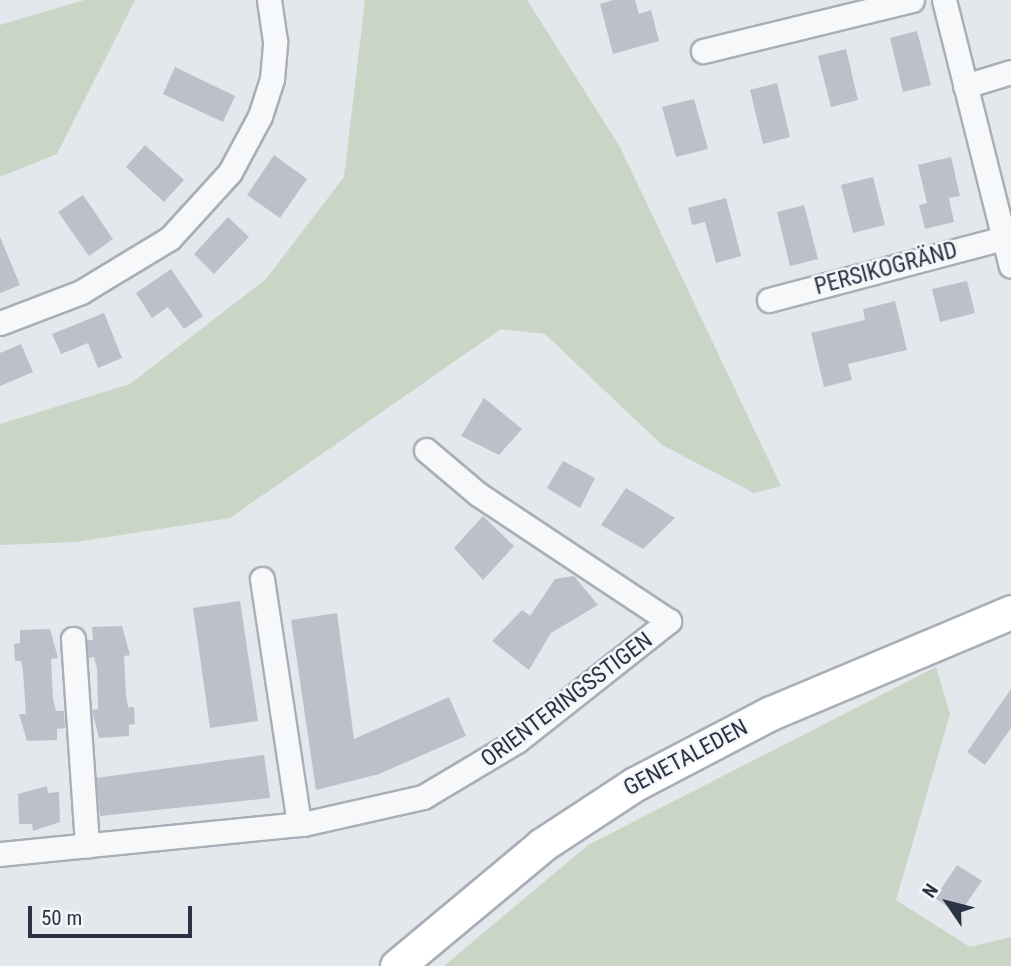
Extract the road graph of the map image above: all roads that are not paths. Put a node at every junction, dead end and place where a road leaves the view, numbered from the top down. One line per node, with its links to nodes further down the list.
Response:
1 (269, 0): 10 (street)
2 (912, 0): 4 (street)
3 (944, 0): 6 (street)
4 (703, 51)
5 (1011, 72): 6 (street)
6 (965, 86): 7 (street)
7 (1003, 238): 8 (street); 9 (street, PERSIKOGRÄND)
8 (1011, 266)
9 (769, 300)
10 (0, 323)
11 (426, 450): 15 (street, ORIENTERINGSSTIGEN)
12 (262, 579): 15 (street)
13 (1011, 612): 18 (main road, GENETALEDEN)
14 (73, 639): 16 (street)
15 (299, 824): 16 (street, ORIENTERINGSSTIGEN)
16 (87, 846): 17 (street, ORIENTERINGSSTIGEN)
17 (0, 854)
18 (397, 966)

